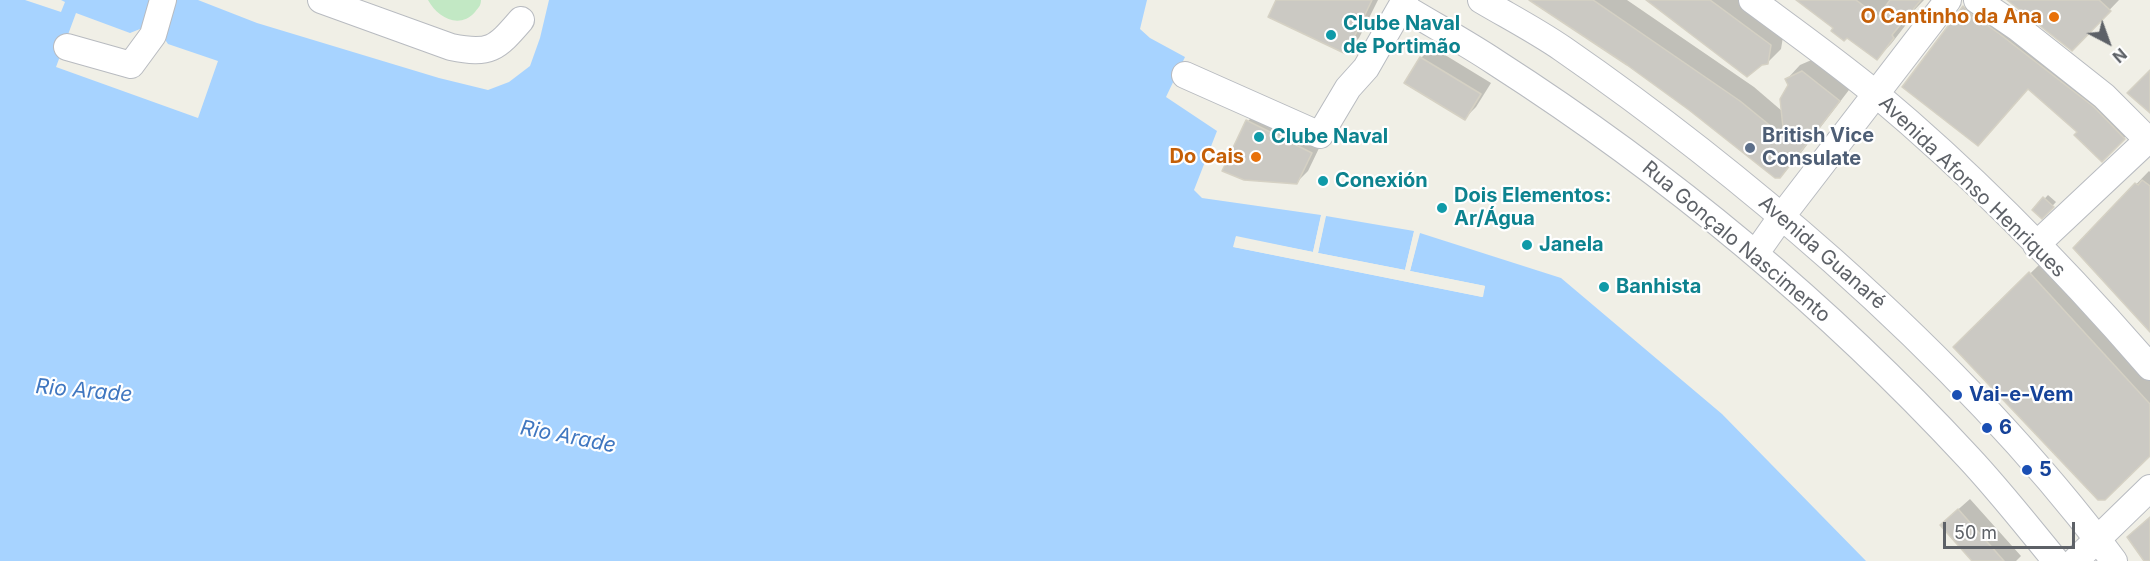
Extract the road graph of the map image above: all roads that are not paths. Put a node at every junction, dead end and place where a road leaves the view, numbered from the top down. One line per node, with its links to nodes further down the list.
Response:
1 (163, 0): 9 (street)
2 (321, 0): 8 (street)
3 (1481, 0): 13 (street, Avenida Guanaré)
4 (1752, 0): 11 (street, Avenida Afonso Henriques)
5 (1948, 0): 11 (street)
6 (1977, 0): 12 (street)
7 (1404, 3): 10 (street); 15 (street, Rua Gonçalo Nascimento)
8 (521, 20)
9 (67, 47)
10 (1185, 75)
11 (1875, 93): 13 (street); 14 (street, Avenida Afonso Henriques)
12 (2150, 144): 14 (street)
13 (1782, 216): 15 (street); 18 (street, Avenida Guanaré)
14 (2040, 248): 16 (street, Avenida Afonso Henriques)
15 (1756, 253): 19 (street, Rua Gonçalo Nascimento)
16 (2150, 367)
17 (2150, 488): 18 (street)
18 (2098, 539): 20 (street); 21 (street, Avenida Guanaré)
19 (2056, 561)
20 (2075, 561)
21 (2115, 561)

